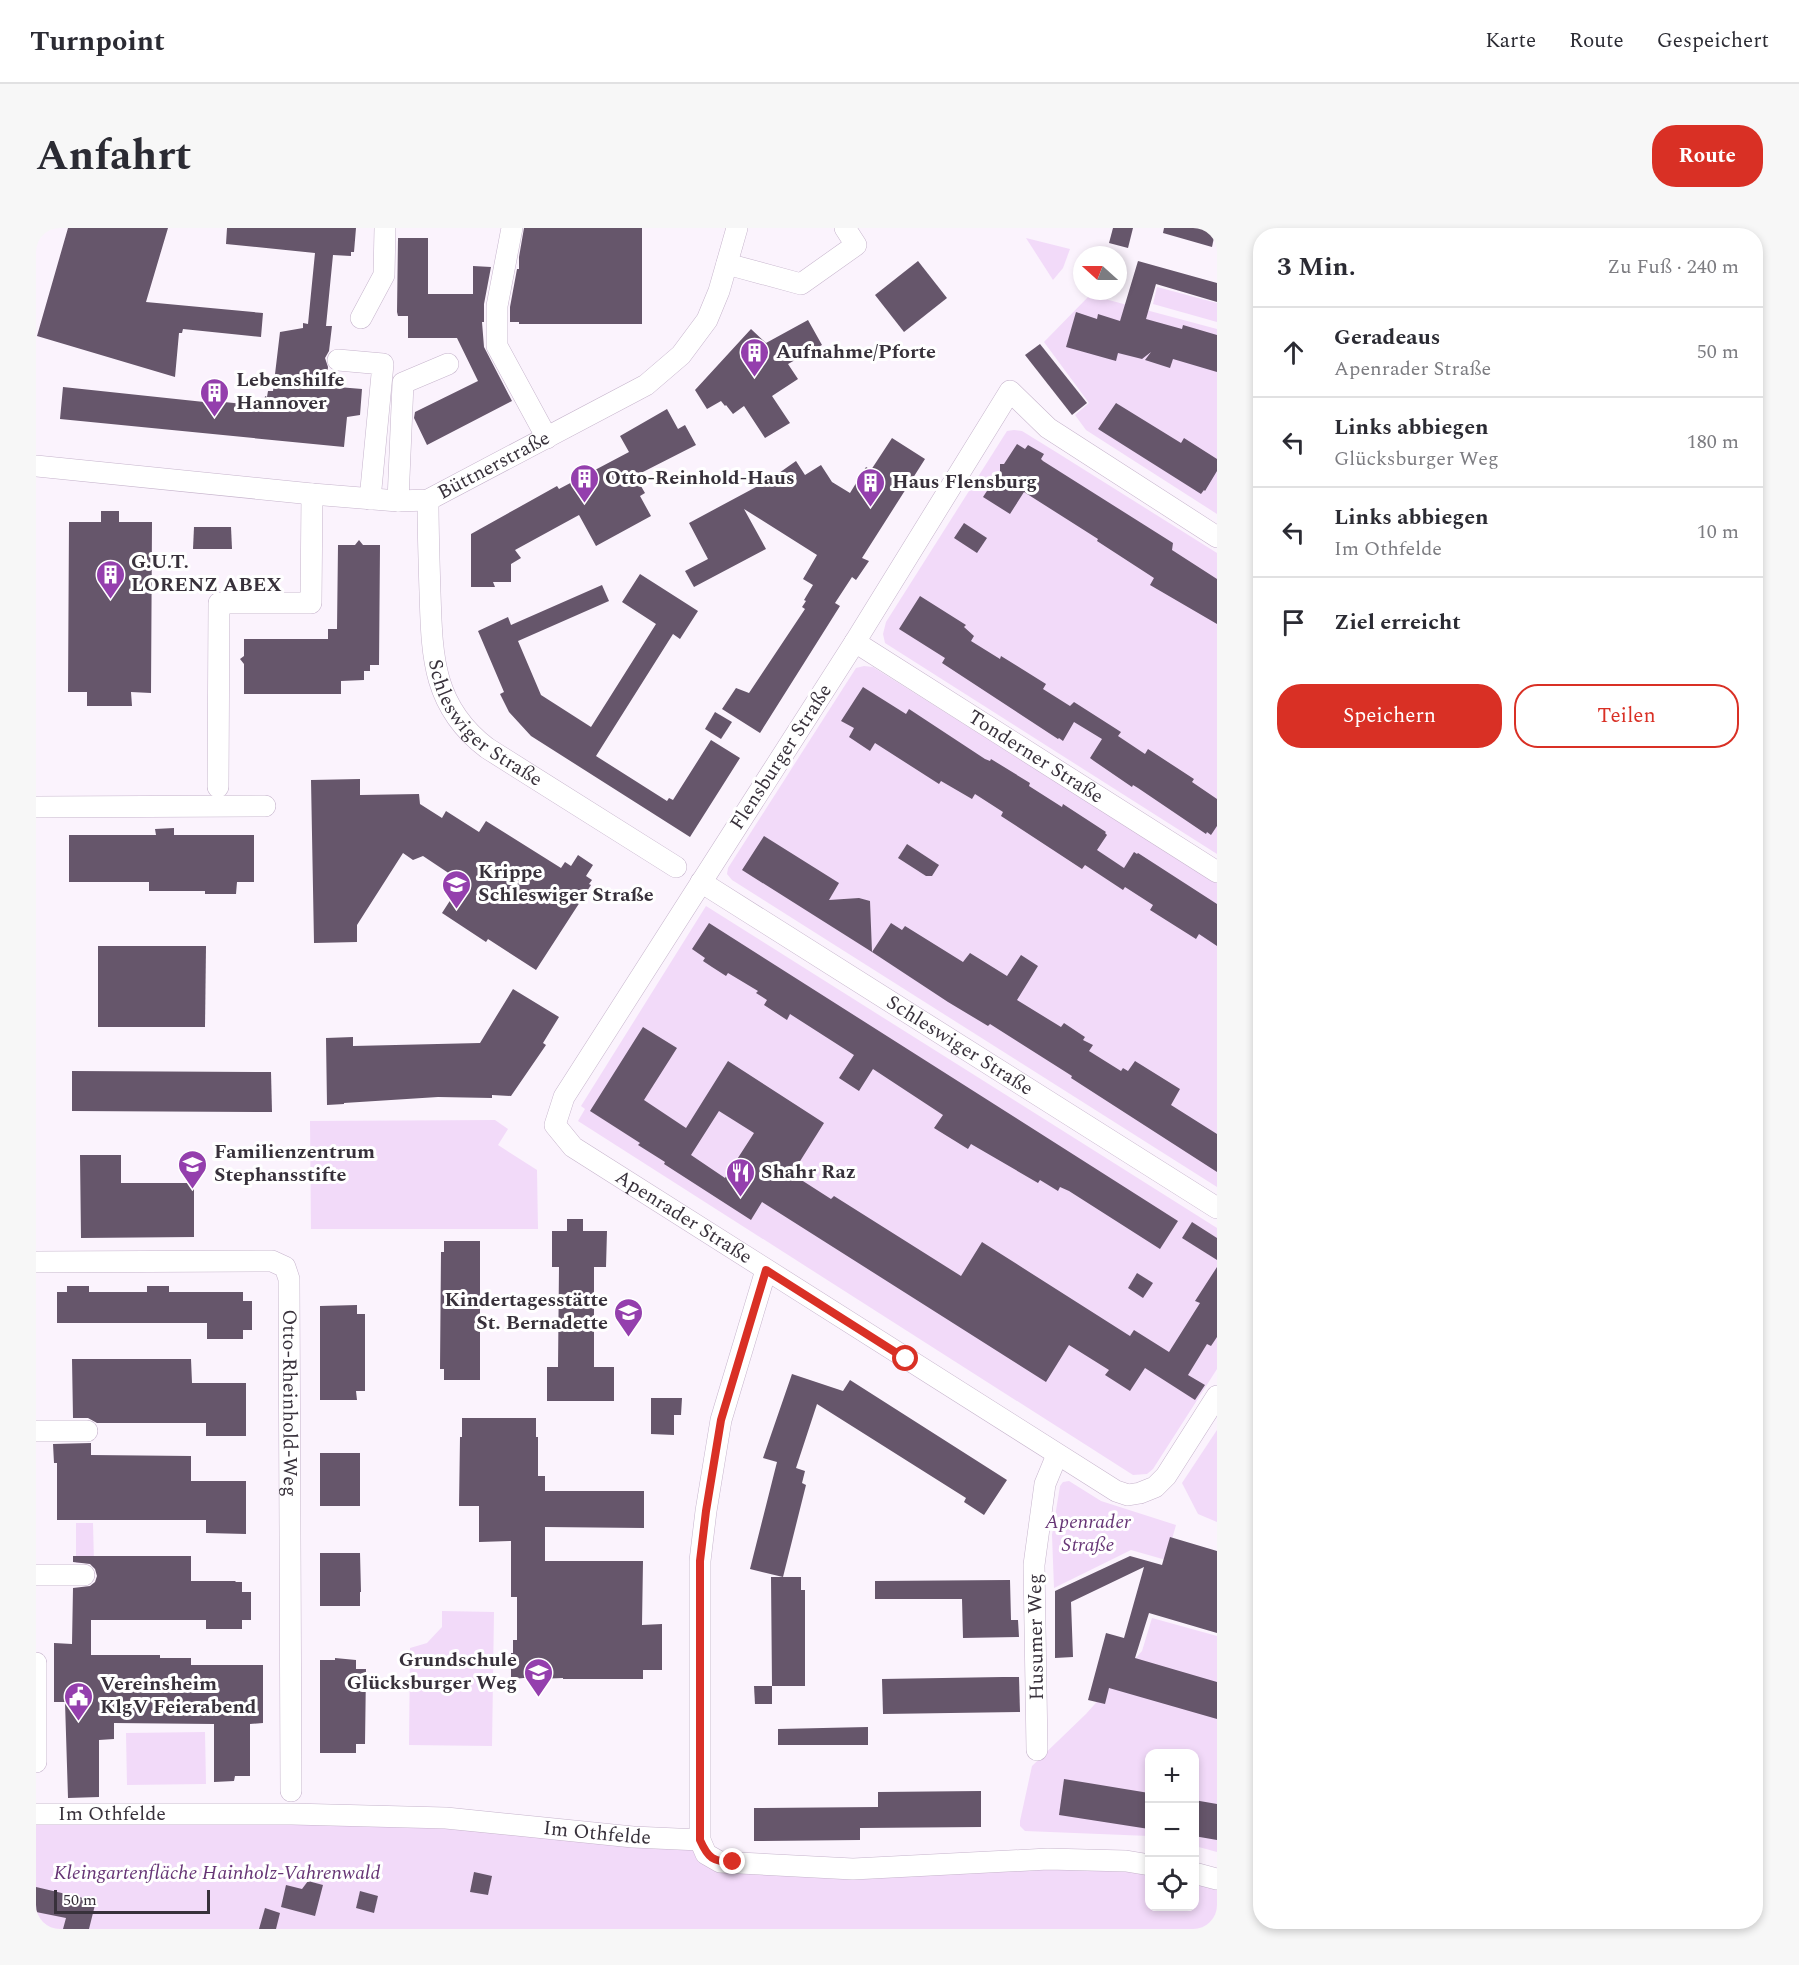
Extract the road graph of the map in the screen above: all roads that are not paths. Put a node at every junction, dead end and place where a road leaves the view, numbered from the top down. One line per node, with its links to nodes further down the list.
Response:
1 (385, 228): 6 (street)
2 (512, 228): 9 (street)
3 (737, 228): 5 (street, Büttnerstraße)
4 (845, 228): 5 (street)
5 (727, 264): 9 (street, Büttnerstraße)
6 (361, 318)
7 (338, 360): 12 (street)
8 (448, 364): 14 (street)
9 (547, 438): 13 (street, Büttnerstraße)
10 (36, 466): 11 (street, Büttnerstraße)
11 (312, 495): 12 (street, Büttnerstraße); 17 (street)
12 (370, 499): 14 (street, Büttnerstraße)
13 (428, 500): 14 (street, Büttnerstraße); 20 (street, Schleswiger Straße)
14 (398, 501)
15 (1217, 537): 16 (street, Flensburger Straße)
16 (855, 642): 21 (street, Tonderner Straße); 22 (street, Flensburger Straße)
17 (218, 787)
18 (265, 806): 19 (street)
19 (36, 807)
20 (676, 867)
21 (1217, 872)
22 (701, 882): 23 (street, Flensburger Straße); 24 (street, Schleswiger Straße)
23 (555, 1125): 26 (street, Apenrader Straße)
24 (1217, 1208)
25 (36, 1262): 36 (street, Otto-Rheinhold-Weg)
26 (766, 1270): 30 (street, Apenrader Straße); 38 (street)
27 (1217, 1396): 30 (street, Apenrader Straße)
28 (36, 1431): 29 (street)
29 (87, 1431)
30 (1058, 1455): 34 (street, Husumer Weg)
31 (36, 1575): 32 (street)
32 (84, 1575)
33 (36, 1663): 35 (street)
34 (1037, 1750)
35 (36, 1762)
36 (291, 1791)
37 (36, 1814): 38 (street, Im Othfelde)
38 (700, 1840): 39 (street)
39 (1145, 1864)
40 (1199, 1874): 41 (street)
41 (1217, 1879)

